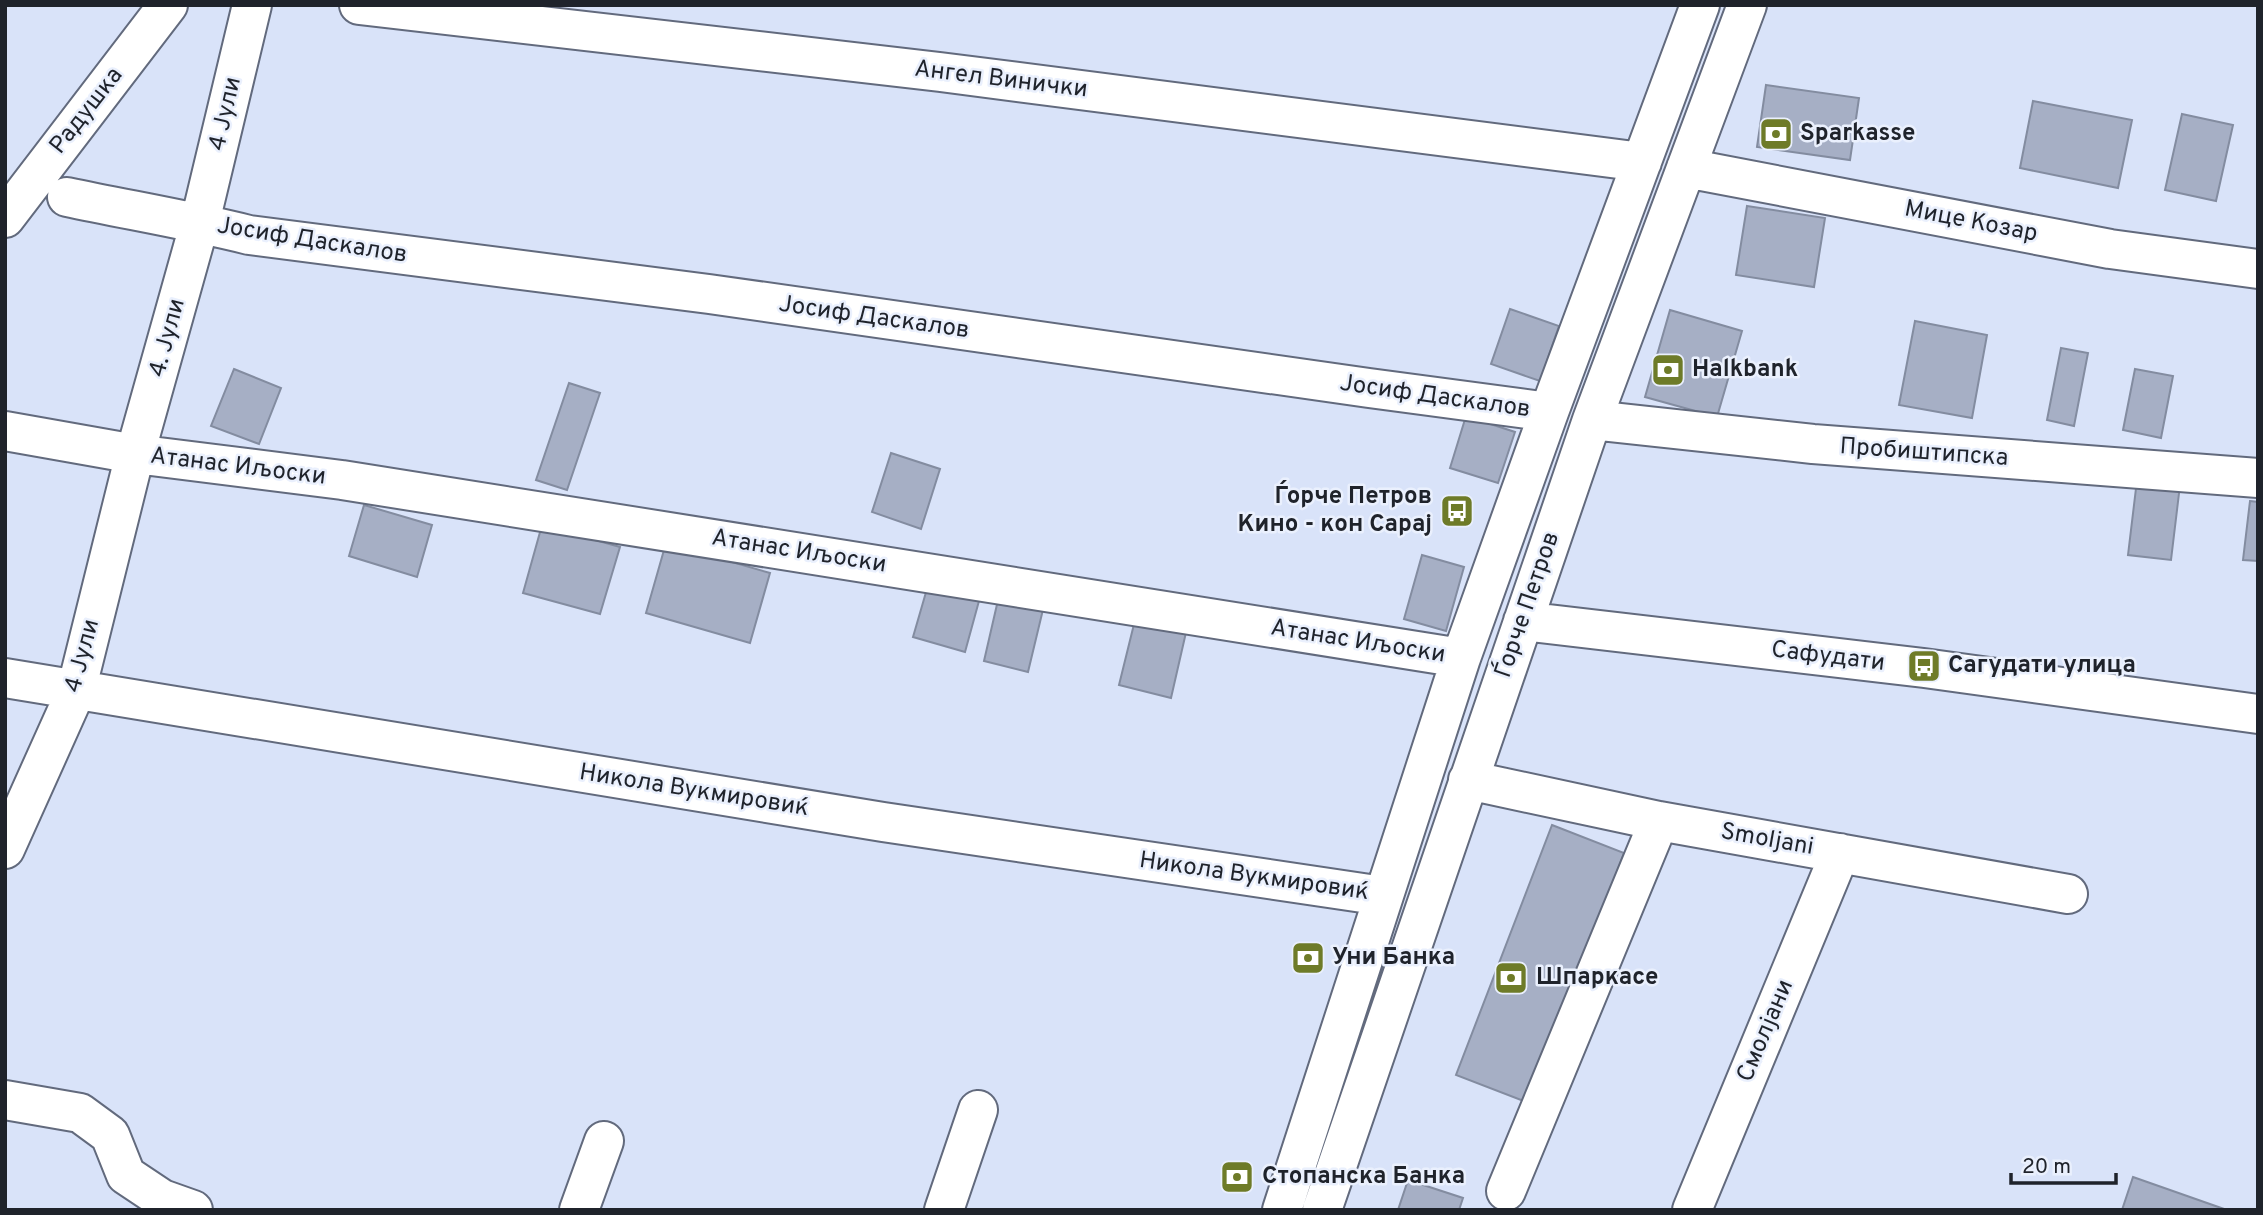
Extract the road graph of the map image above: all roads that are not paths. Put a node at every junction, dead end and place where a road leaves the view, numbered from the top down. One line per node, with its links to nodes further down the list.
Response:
1 (168, 5): 9 (street, Радушка)
2 (252, 5): 10 (street, 4 Јули)
3 (359, 5): 6 (street, Ангел Винички)
4 (1700, 5): 6 (street, Ѓорче Петров)
5 (1748, 5): 7 (street, Ѓорче Петров)
6 (1642, 162): 12 (street, Ѓорче Петров)
7 (1686, 168): 11 (street, Мице Козар); 13 (street, Ѓорче Петров)
8 (67, 197): 10 (street)
9 (5, 218)
10 (200, 222): 12 (street, Јосиф Даскалов); 15 (street, 4. Јули)
11 (2258, 269)
12 (1549, 412): 18 (street, Ѓорче Петров)
13 (1592, 420): 16 (street, Пробиштипска); 17 (street, Ѓорче Петров)
14 (5, 431): 15 (street)
15 (135, 454): 18 (street, Aтанас Иљоски); 20 (street, 4 Јули)
16 (2258, 478)
17 (1522, 621): 21 (street, Сафудати); 22 (street, Ѓорче Петров)
18 (1461, 658): 27 (street, Ѓорче Петров)
19 (5, 678): 20 (street, Никола Вукмировиќ)
20 (76, 691): 24 (street, 4 Јули); 27 (street, Никола Вукмировиќ)
21 (2258, 714)
22 (1468, 780): 23 (street, Smoljani); 36 (street, Ѓорче Петров)
23 (1659, 821): 25 (street, Smoljani); 31 (street)
24 (5, 849)
25 (1840, 853): 26 (street, Smoljani); 37 (street, Смолјани)
26 (2068, 894)
27 (1383, 895): 35 (street, Ѓорче Петров)
28 (5, 1100): 32 (street)
29 (978, 1110): 34 (street)
30 (604, 1141): 33 (street)
31 (1506, 1191)
32 (193, 1210)
33 (579, 1210)
34 (944, 1210)
35 (1282, 1210)
36 (1322, 1210)
37 (1692, 1210)

